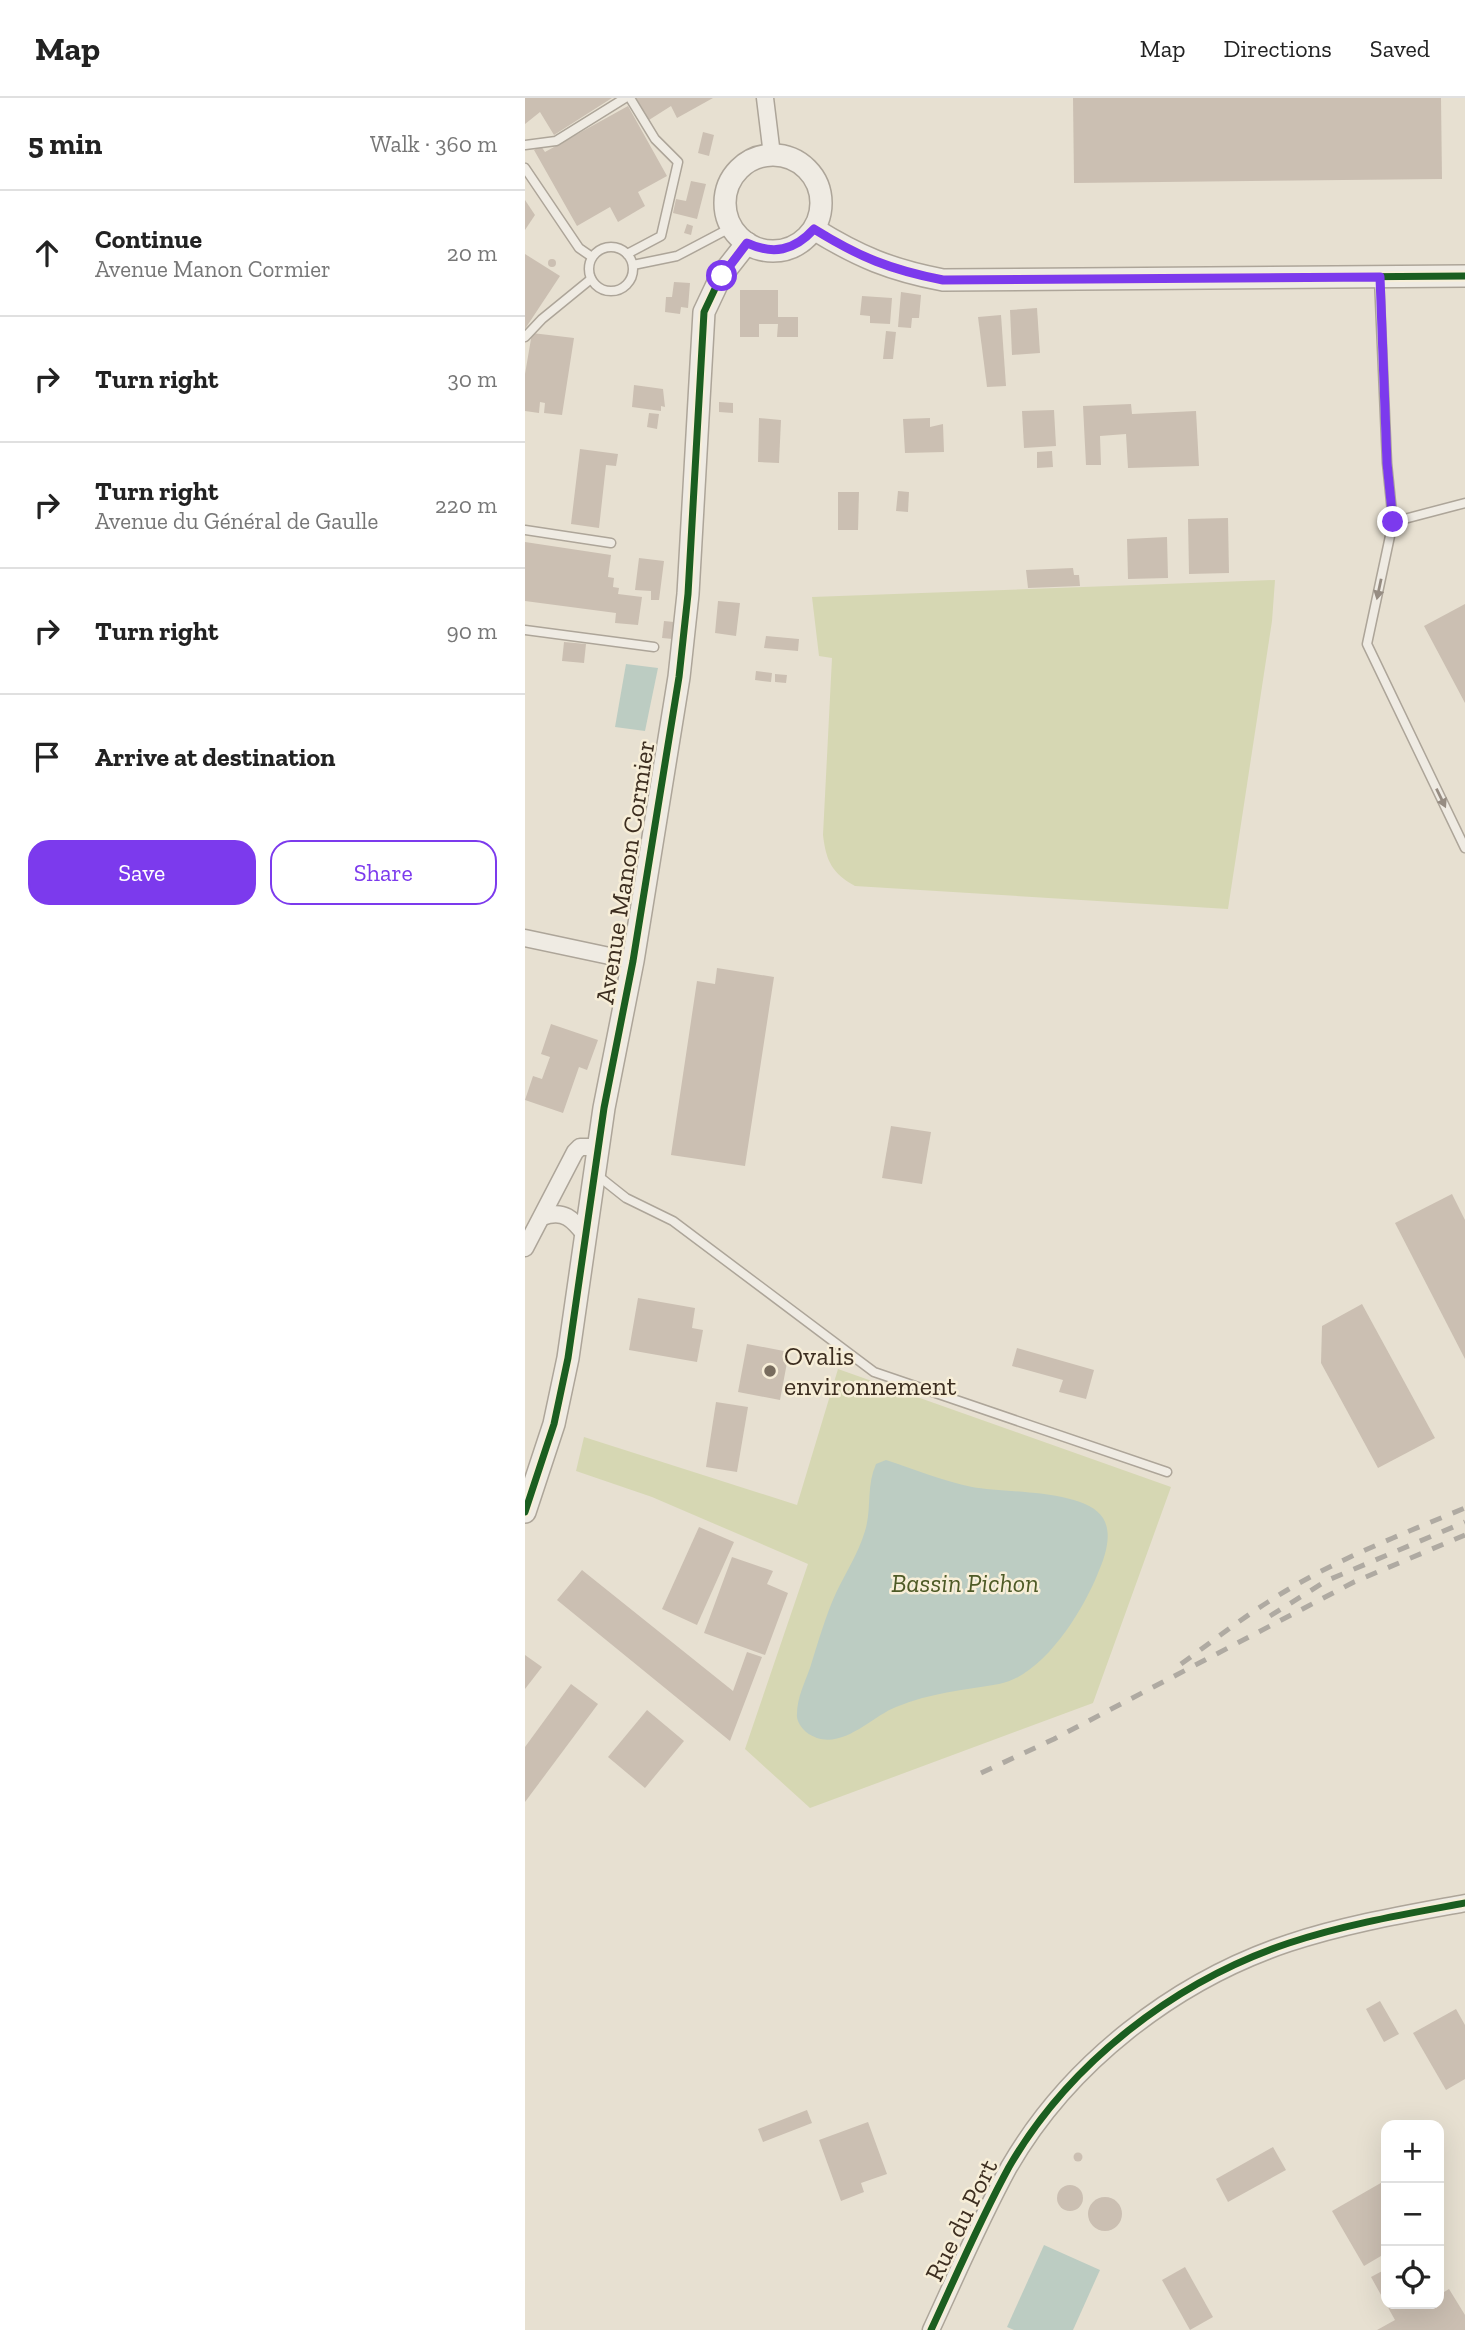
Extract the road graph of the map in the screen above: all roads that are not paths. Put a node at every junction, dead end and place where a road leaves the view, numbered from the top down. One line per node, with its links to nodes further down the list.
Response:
1 (625, 98): 4 (lane)
2 (630, 98): 10 (lane)
3 (765, 98): 5 (street)
4 (525, 145)
5 (772, 155): 7 (street); 8 (street)
6 (525, 168): 11 (lane)
7 (732, 227): 9 (street); 12 (lane)
8 (814, 229): 9 (street); 14 (street)
9 (747, 243): 25 (street, Avenue Manon Cormier)
10 (628, 254): 11 (lane); 12 (lane)
11 (592, 257): 15 (lane)
12 (633, 265): 15 (lane)
13 (1465, 276): 14 (street)
14 (1380, 277): 18 (lane)
15 (591, 279): 16 (lane)
16 (525, 337)
17 (1465, 503): 18 (lane)
18 (1393, 522): 23 (lane, one-way to 23)
19 (525, 530): 20 (lane)
20 (611, 543)
21 (525, 630): 22 (lane)
22 (654, 647)
23 (1465, 848)
24 (525, 938): 25 (street)
25 (633, 961): 26 (street, Avenue Manon Cormier)
26 (599, 1147): 27 (street, Avenue Manon Cormier); 28 (street)
27 (595, 1173): 29 (street, Avenue Manon Cormier); 31 (lane)
28 (542, 1217): 29 (street); 30 (street)
29 (586, 1236): 32 (street, Avenue Manon Cormier)
30 (525, 1248)
31 (1167, 1472)
32 (525, 1512)
33 (1465, 1903): 34 (street, Rue du Port)
34 (931, 2330)

